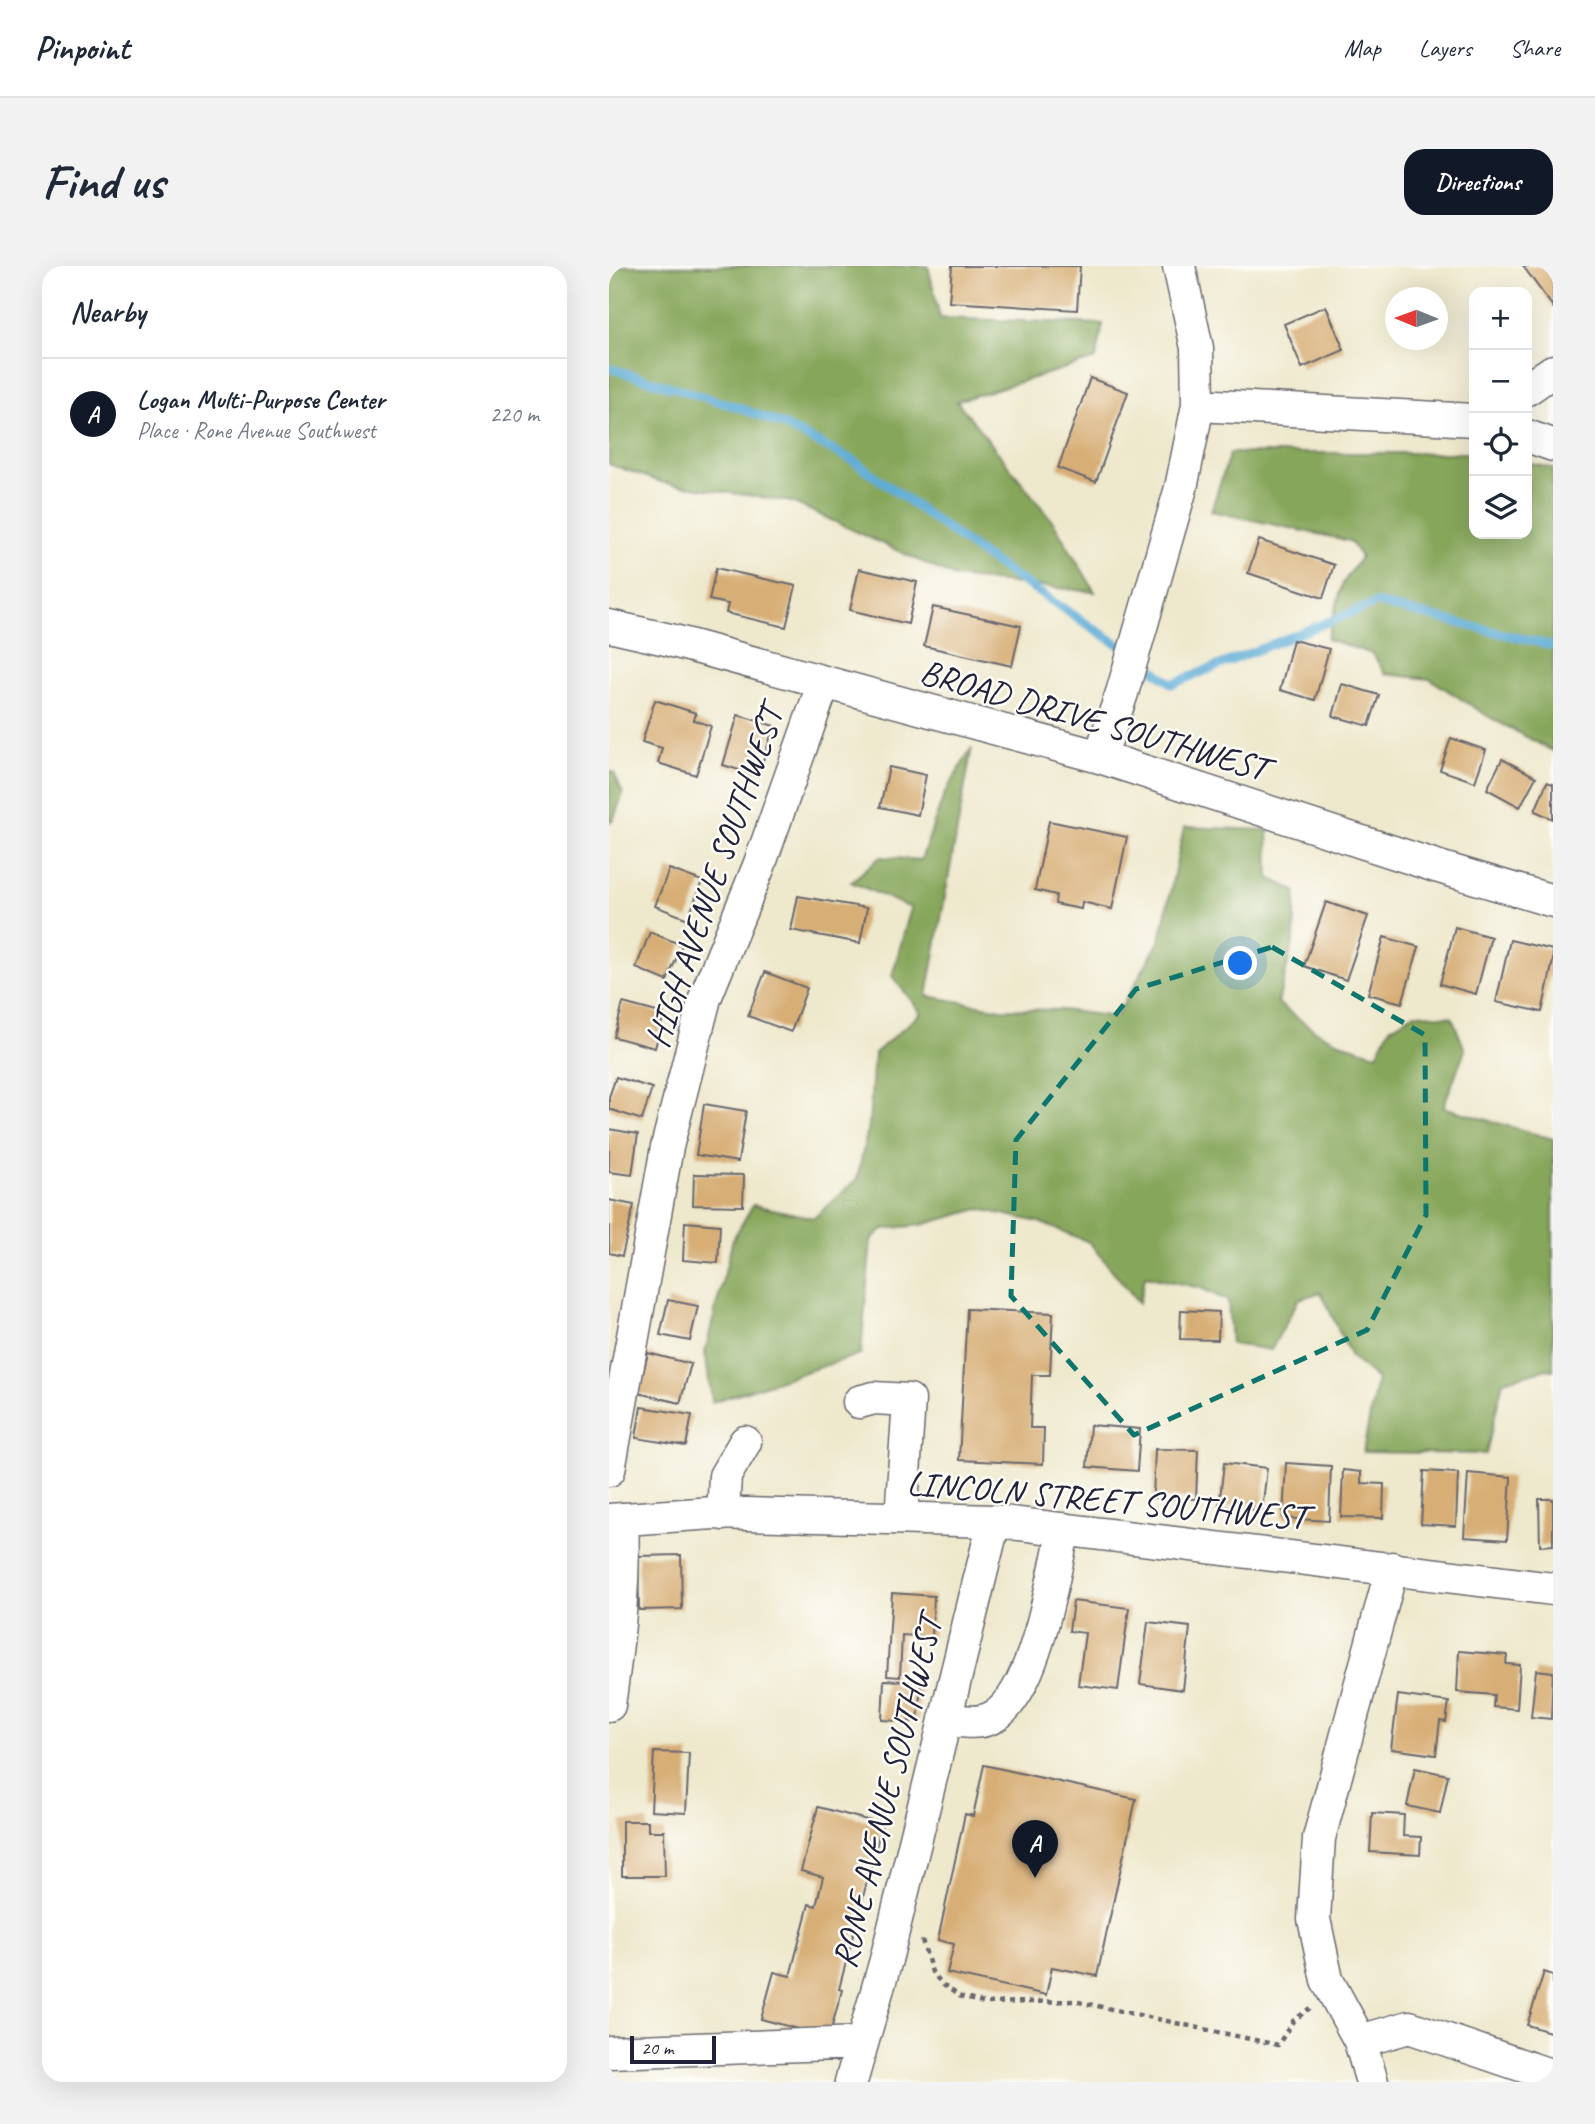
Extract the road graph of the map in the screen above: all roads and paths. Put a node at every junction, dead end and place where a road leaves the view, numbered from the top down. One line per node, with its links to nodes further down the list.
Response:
1 (1179, 266): 4 (street)
2 (1553, 371): 3 (street)
3 (1532, 386)
4 (1198, 405): 5 (street); 10 (street)
5 (1469, 420)
6 (1532, 438): 7 (street)
7 (1553, 445)
8 (609, 626): 9 (street, BROAD DRIVE SOUTHWEST)
9 (824, 682): 10 (street, BROAD DRIVE SOUTHWEST); 14 (street, HIGH AVENUE SOUTHWEST)
10 (1100, 757): 11 (street, BROAD DRIVE SOUTHWEST)
11 (1553, 901)
12 (859, 1402): 16 (street)
13 (745, 1442): 15 (street)
14 (609, 1470)
15 (723, 1514): 16 (street, LINCOLN STREET SOUTHWEST); 17 (street, LINCOLN STREET SOUTHWEST)
16 (901, 1518): 18 (street, LINCOLN STREET SOUTHWEST)
17 (616, 1520): 22 (street)
18 (994, 1521): 19 (street, LINCOLN STREET SOUTHWEST); 23 (street, RONE AVENUE SOUTHWEST)
19 (1064, 1529): 20 (street, LINCOLN STREET SOUTHWEST); 23 (street)
20 (1392, 1568): 21 (street, LINCOLN STREET SOUTHWEST); 26 (street)
21 (1553, 1590)
22 (609, 1705)
23 (945, 1719): 27 (street, RONE AVENUE SOUTHWEST)
24 (916, 1937): 25 (path)
25 (1311, 2007)
26 (1360, 2041): 29 (street); 31 (street)
27 (862, 2043): 28 (street); 30 (street, RONE AVENUE SOUTHWEST)
28 (609, 2052)
29 (1553, 2076)
30 (851, 2082)
31 (1372, 2082)

